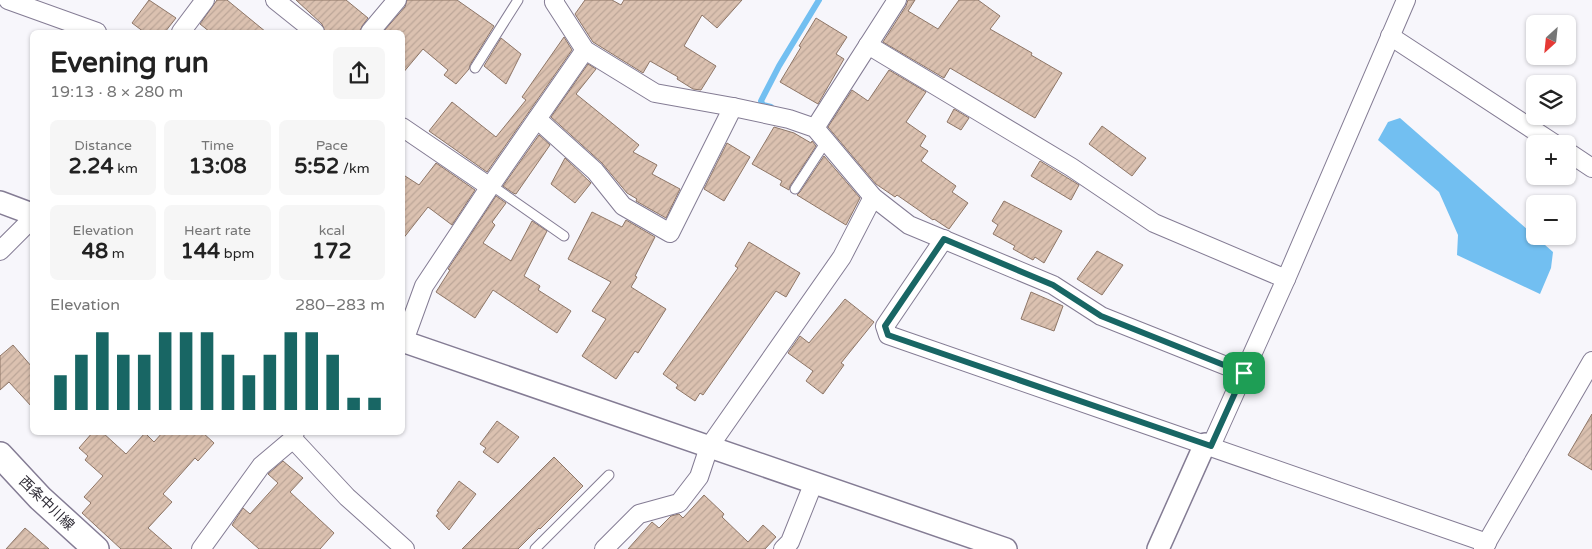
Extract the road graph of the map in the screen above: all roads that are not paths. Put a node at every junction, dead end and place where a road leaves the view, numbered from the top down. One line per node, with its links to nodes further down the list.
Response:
1 (3, 0): 10 (street)
2 (8, 0): 11 (street)
3 (205, 0): 12 (street)
4 (275, 0): 13 (street)
5 (397, 0): 14 (street)
6 (518, 0): 18 (lane)
7 (897, 0): 16 (street)
8 (1406, 0): 15 (street)
9 (550, 1): 17 (street)
10 (0, 9)
11 (92, 30)
12 (182, 30)
13 (312, 30)
14 (372, 30)
15 (1390, 36): 23 (street); 35 (street)
16 (868, 45): 22 (street); 35 (street)
17 (585, 50): 19 (street); 20 (street)
18 (475, 68)
19 (733, 106): 20 (street); 22 (street)
20 (537, 119): 26 (street)
21 (405, 129): 26 (street)
22 (821, 134): 27 (lane); 28 (street)
23 (1540, 135)
24 (1576, 157): 25 (street)
25 (1592, 168)
26 (490, 186): 32 (lane); 36 (street)
27 (795, 189)
28 (874, 197): 33 (street); 42 (street)
29 (0, 202): 30 (street)
30 (30, 213)
31 (30, 221): 34 (street)
32 (564, 236)
33 (944, 239): 39 (street); 41 (street)
34 (0, 251)
35 (1286, 279): 39 (street)
36 (405, 336)
37 (405, 342): 42 (street)
38 (1592, 362): 46 (street)
39 (1244, 373): 41 (street)
40 (294, 436): 48 (street); 49 (street)
41 (1208, 445): 46 (street); 54 (street)
42 (709, 447): 45 (street); 51 (street)
43 (0, 455): 47 (main road, 西条中川線)
44 (609, 475): 50 (lane)
45 (814, 482): 52 (street); 53 (street)
46 (1485, 546)
47 (96, 549)
48 (201, 549)
49 (405, 549)
50 (535, 549)
51 (604, 549)
52 (783, 549)
53 (1006, 549)
54 (1158, 549)

